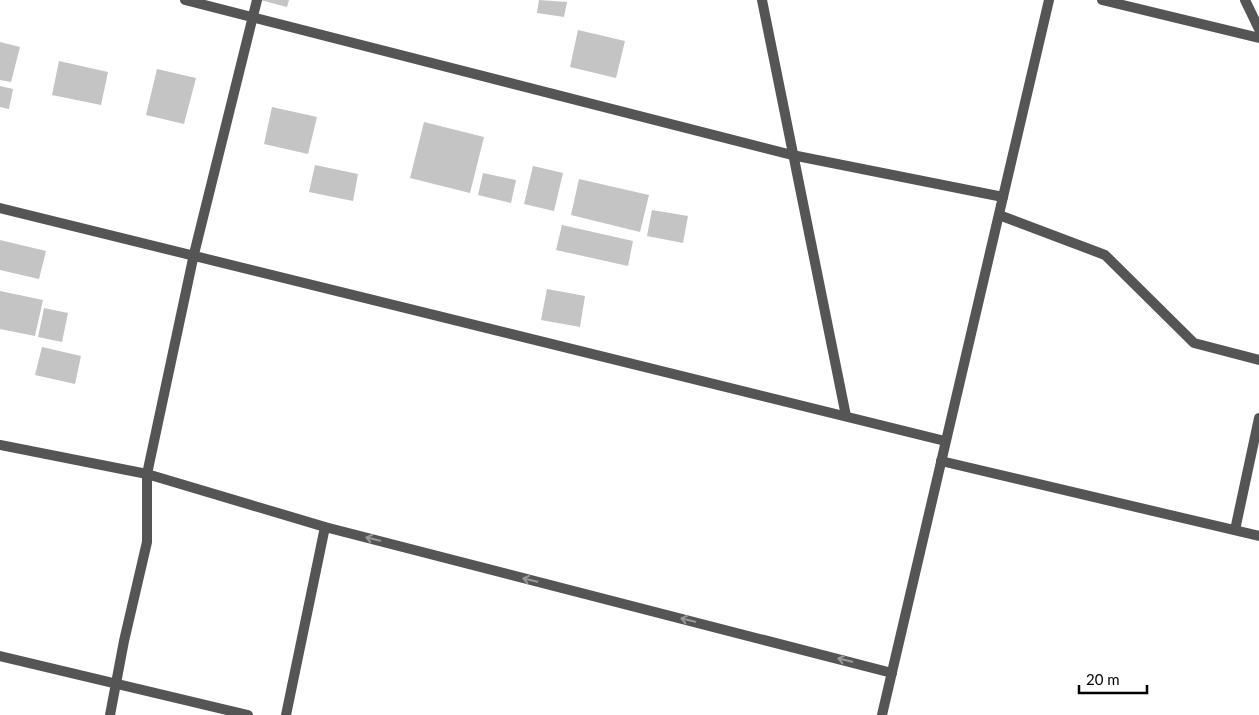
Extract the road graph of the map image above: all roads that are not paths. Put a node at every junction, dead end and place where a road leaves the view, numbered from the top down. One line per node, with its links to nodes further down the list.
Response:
1 (185, 0): 7 (street)
2 (257, 0): 7 (street)
3 (762, 0): 10 (street)
4 (1049, 0): 11 (street)
5 (1102, 0): 9 (street)
6 (1245, 0): 8 (street)
7 (254, 17): 10 (street); 14 (street)
8 (1259, 29)
9 (1259, 38)
10 (792, 155): 11 (street); 16 (street)
11 (1003, 197): 13 (street)
12 (0, 208): 14 (street)
13 (999, 215): 15 (street); 18 (street)
14 (194, 254): 16 (street); 21 (street)
15 (1259, 360)
16 (846, 416): 18 (street)
17 (1259, 418): 23 (street)
18 (945, 441): 20 (street)
19 (0, 445): 21 (street)
20 (941, 461): 23 (street); 26 (street)
21 (147, 474): 22 (street); 27 (street)
22 (325, 527): 26 (street, one-way to 22); 30 (street)
23 (1235, 530): 24 (street)
24 (1259, 536)
25 (0, 656): 27 (street)
26 (892, 673): 31 (street)
27 (117, 685): 28 (street); 29 (street)
28 (110, 715)
29 (248, 715)
30 (286, 715)
31 (882, 715)

